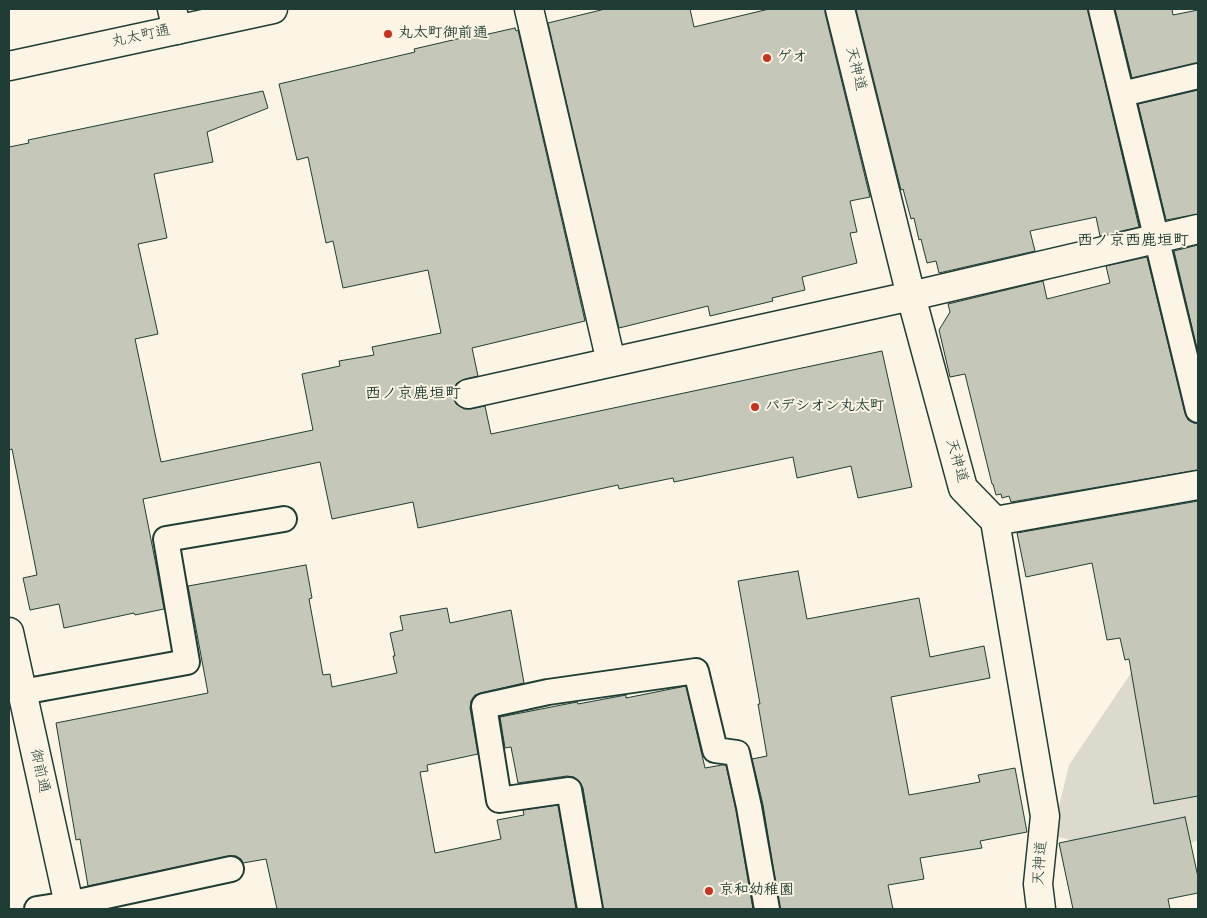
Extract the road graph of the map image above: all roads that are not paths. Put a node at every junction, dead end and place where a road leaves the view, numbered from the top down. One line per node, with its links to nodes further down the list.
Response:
1 (273, 9): 5 (street, 丸太町通)
2 (529, 9): 12 (street)
3 (840, 9): 11 (street, 天神道)
4 (1101, 9): 8 (lane)
5 (175, 19): 6 (street, 丸太町通)
6 (9, 66)
7 (1198, 76): 8 (lane)
8 (1122, 94): 10 (lane)
9 (1198, 228): 10 (street)
10 (1157, 238): 11 (street); 14 (lane)
11 (911, 296): 12 (street); 17 (street, 天神道)
12 (611, 362): 13 (street)
13 (468, 394)
14 (1198, 410)
15 (1198, 485): 17 (street)
16 (284, 519): 19 (lane)
17 (995, 521): 25 (street, 天神道)
18 (9, 632): 19 (street, 御前通)
19 (22, 692): 21 (street, 御前通)
20 (231, 869): 21 (lane)
21 (69, 907): 22 (lane)
22 (37, 909)
23 (590, 909): 24 (lane)
24 (767, 909)
25 (1041, 909)

